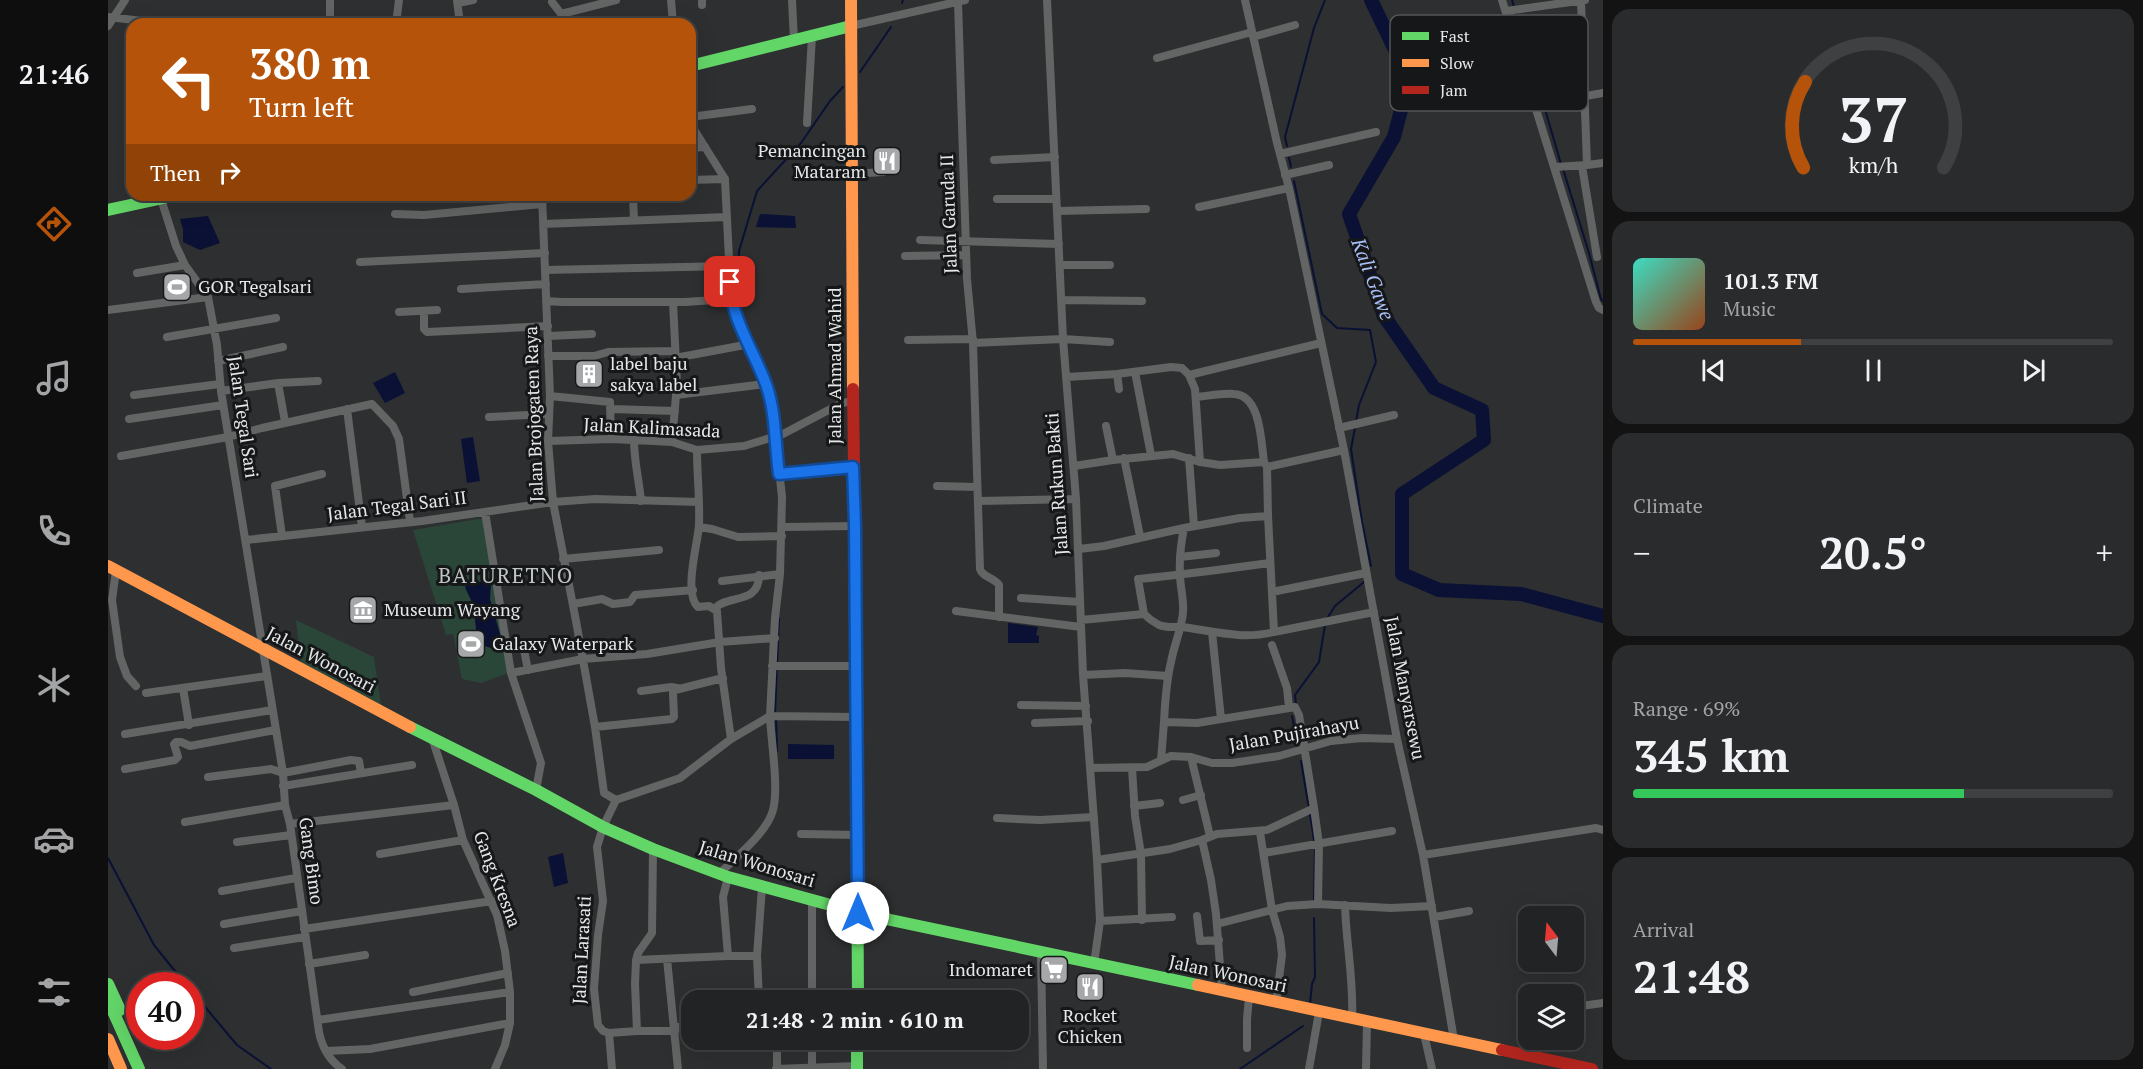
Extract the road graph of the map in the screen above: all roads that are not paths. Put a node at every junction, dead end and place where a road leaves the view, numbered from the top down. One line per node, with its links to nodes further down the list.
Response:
1 (125, 0): 20 (street)
2 (330, 0): 21 (street)
3 (399, 0): 22 (street)
4 (473, 0): 14 (street)
5 (616, 0): 17 (street)
6 (671, 0): 25 (street)
7 (792, 0): 32 (street)
8 (851, 0): 29 (main road, Jalan Ahmad Wahid)
9 (963, 0): 29 (street); 75 (street, Jalan Garuda II)
10 (1047, 0): 47 (street, Jalan Rukun Bakti)
11 (1245, 0): 30 (street, Jalan Manyarsewu)
12 (1502, 0): 16 (street)
13 (1583, 0): 16 (street); 19 (street)
14 (458, 2): 23 (street)
15 (552, 2): 17 (street)
16 (1512, 10): 18 (street)
17 (561, 14): 24 (street)
18 (1514, 15)
19 (1583, 15)
20 (111, 17): 26 (street); 28 (street)
21 (330, 18)
22 (397, 18)
23 (459, 18)
24 (564, 18)
25 (673, 18)
26 (126, 19)
27 (1295, 25): 30 (street)
28 (108, 26)
29 (851, 27): 31 (main road); 54 (main road, Jalan Ahmad Wahid)
30 (1253, 34): 33 (street); 46 (street, Jalan Manyarsewu)
31 (812, 36): 32 (main road); 41 (street)
32 (794, 40): 34 (main road)
33 (1156, 58)
34 (696, 64)
35 (1603, 93): 36 (street)
36 (1588, 96)
37 (752, 109): 40 (street)
38 (1543, 111): 52 (street)
39 (1585, 111): 51 (street)
40 (696, 116)
41 (807, 123)
42 (1376, 132): 46 (street)
43 (696, 133): 44 (street)
44 (705, 147): 45 (street); 56 (street)
45 (696, 148)
46 (1280, 154): 55 (street, Jalan Manyarsewu)
47 (1055, 157): 48 (street); 60 (street, Jalan Rukun Bakti)
48 (993, 160)
49 (1603, 163): 51 (street)
50 (1329, 165): 55 (street)
51 (1585, 165): 52 (street); 80 (street)
52 (1560, 167): 80 (street)
53 (883, 172): 54 (street)
54 (852, 174): 130 (main road, Jalan Ahmad Wahid)
55 (1285, 175): 58 (street, Jalan Manyarsewu)
56 (725, 179): 57 (street); 71 (street)
57 (696, 180)
58 (1289, 188): 66 (street); 111 (street, Jalan Manyarsewu)
59 (998, 199): 60 (street)
60 (1056, 199): 69 (street, Jalan Rukun Bakti)
61 (136, 201): 68 (main road)
62 (162, 201): 82 (street, Jalan Tegal Sari)
63 (534, 201): 70 (street)
64 (542, 201): 73 (street, Jalan Brojogaten Raya)
65 (633, 201): 72 (street)
66 (1199, 207)
67 (1146, 209): 69 (street)
68 (108, 210)
69 (1057, 211): 76 (street, Jalan Rukun Bakti)
70 (395, 214)
71 (727, 217): 72 (street); 84 (street)
72 (634, 220): 73 (street)
73 (543, 224): 77 (street, Jalan Brojogaten Raya)
74 (921, 240): 75 (street)
75 (966, 242): 76 (street); 78 (street, Jalan Garuda II)
76 (1059, 244): 85 (street, Jalan Rukun Bakti)
77 (544, 253): 81 (street); 86 (street, Jalan Brojogaten Raya)
78 (966, 255): 79 (street); 109 (street, Jalan Garuda II)
79 (905, 256)
80 (1593, 257): 98 (street)
81 (360, 262)
82 (185, 265): 87 (street); 90 (street, Jalan Tegal Sari)
83 (1110, 265): 85 (street)
84 (729, 266): 86 (street); 91 (street)
85 (1060, 266): 92 (street, Jalan Rukun Bakti)
86 (545, 270): 88 (street, Jalan Brojogaten Raya)
87 (137, 273)
88 (546, 284): 89 (street); 93 (street, Jalan Brojogaten Raya)
89 (461, 289)
90 (208, 297): 96 (street); 103 (street, Jalan Tegal Sari)
91 (731, 299): 95 (street); 112 (street)
92 (1062, 300): 94 (street); 107 (street, Jalan Rukun Bakti)
93 (546, 301): 95 (street); 102 (street, Jalan Brojogaten Raya)
94 (1142, 301)
95 (673, 302): 114 (street)
96 (108, 310)
97 (437, 310): 100 (street)
98 (1603, 310)
99 (399, 312): 100 (street)
100 (424, 312): 102 (street)
101 (276, 318): 103 (street)
102 (548, 326): 105 (street, Jalan Brojogaten Raya)
103 (214, 330): 106 (street); 116 (street, Jalan Tegal Sari)
104 (592, 334): 105 (street)
105 (548, 336): 115 (street, Jalan Brojogaten Raya)
106 (167, 337)
107 (1063, 339): 109 (street); 110 (street); 120 (street, Jalan Rukun Bakti)
108 (908, 340): 109 (street)
109 (973, 341): 162 (street, Jalan Garuda II)
110 (1110, 342)
111 (1321, 343): 119 (street); 141 (street, Jalan Manyarsewu)
112 (750, 344): 114 (street); 123 (street)
113 (283, 347): 116 (street)
114 (675, 355): 115 (street); 126 (street)
115 (548, 356): 128 (street, Jalan Brojogaten Raya)
116 (218, 361): 124 (street, Jalan Tegal Sari)
117 (1135, 372): 118 (street); 119 (street); 150 (street)
118 (1117, 374): 120 (street); 125 (street)
119 (1189, 375): 129 (street)
120 (1066, 377): 157 (street, Jalan Rukun Bakti)
121 (318, 381): 122 (street)
122 (278, 383): 124 (street); 139 (street)
123 (765, 384): 126 (street); 143 (street)
124 (220, 388): 127 (street); 131 (street, Jalan Tegal Sari)
125 (1119, 389)
126 (676, 394): 134 (street)
127 (134, 395)
128 (550, 396): 133 (street); 135 (street, Jalan Brojogaten Raya)
129 (1196, 398): 155 (street); 156 (street)
130 (853, 403): 143 (street, Jalan Kalimasada); 158 (main road, Jalan Ahmad Wahid)
131 (223, 405): 138 (street); 142 (street, Jalan Tegal Sari)
132 (347, 409): 139 (street); 170 (street); 173 (street)
133 (611, 409): 134 (street); 144 (street)
134 (675, 411): 147 (street)
135 (549, 414): 137 (street); 146 (street, Jalan Brojogaten Raya)
136 (1394, 415): 141 (street)
137 (489, 417)
138 (129, 419)
139 (285, 422): 142 (street)
140 (1106, 426): 154 (street)
141 (1339, 428): 149 (street, Jalan Manyarsewu)
142 (228, 437): 151 (street); 180 (street, Jalan Tegal Sari)
143 (778, 437): 148 (street, Jalan Kalimasada); 159 (street)
144 (611, 439): 145 (street, Jalan Kalimasada); 146 (street, Jalan Kalimasada)
145 (634, 440): 147 (street, Jalan Kalimasada); 164 (street)
146 (548, 441): 166 (street, Jalan Brojogaten Raya)
147 (672, 442): 148 (street, Jalan Kalimasada)
148 (696, 450): 167 (street)
149 (1344, 450): 156 (street); 188 (street, Jalan Manyarsewu)
150 (1151, 455): 152 (street); 153 (street)
151 (121, 456)
152 (1124, 458): 154 (street); 179 (street)
153 (1189, 458): 155 (street); 172 (street)
154 (1113, 460): 157 (street)
155 (1200, 462): 156 (street)
156 (1265, 465): 169 (street)
157 (1074, 466): 163 (street, Jalan Rukun Bakti)
158 (853, 467): 159 (street); 171 (main road, Jalan Ahmad Wahid)
159 (782, 473): 178 (street)
160 (322, 474): 177 (street)
161 (937, 486): 162 (street)
162 (977, 487): 165 (street, Jalan Garuda II)
163 (1076, 499): 165 (street); 181 (street, Jalan Rukun Bakti)
164 (641, 501): 166 (street, Jalan Tegal Sari II); 167 (street, Jalan Tegal Sari II)
165 (978, 501): 202 (street, Jalan Garuda II)
166 (553, 502): 168 (street, Jalan Tegal Sari II); 185 (street, Jalan Brojogaten Raya)
167 (699, 502): 174 (street)
168 (485, 512): 170 (street, Jalan Tegal Sari II); 216 (street)
169 (1268, 516): 172 (street); 186 (street)
170 (410, 521): 173 (street, Jalan Tegal Sari II)
171 (855, 526): 175 (street); 214 (main road, Jalan Ahmad Wahid)
172 (1194, 526): 176 (street)
173 (362, 527): 177 (street, Jalan Tegal Sari II)
174 (699, 527): 178 (street); 193 (street)
175 (786, 527)
176 (1184, 528): 179 (street); 184 (street)
177 (282, 536): 180 (street, Jalan Tegal Sari II)
178 (782, 536): 189 (street)
179 (1140, 536): 181 (street)
180 (246, 540): 211 (street, Jalan Tegal Sari)
181 (1079, 549): 196 (street, Jalan Rukun Bakti)
182 (659, 550): 185 (street)
183 (1216, 553): 184 (street)
184 (1180, 558): 191 (street)
185 (563, 559): 197 (street, Jalan Brojogaten Raya)
186 (1270, 563): 191 (street); 194 (street)
187 (112, 568): 211 (main road, Jalan Wonosari); 221 (street)
188 (1366, 573): 194 (street); 200 (street, Jalan Manyarsewu)
189 (780, 574): 190 (street); 207 (street)
190 (759, 575): 192 (street); 198 (street)
191 (1180, 575): 201 (street); 204 (street)
192 (722, 580)
193 (693, 590): 197 (street); 198 (street)
194 (1272, 592): 206 (street)
195 (1021, 598): 196 (street)
196 (1080, 602): 203 (street, Jalan Rukun Bakti)
197 (573, 604): 212 (street, Jalan Brojogaten Raya)
198 (715, 608): 208 (street)
199 (956, 611): 202 (street)
200 (1374, 612): 206 (street); 242 (street, Jalan Manyarsewu)
201 (1144, 614): 203 (street); 204 (street)
202 (999, 617): 203 (street)
203 (1081, 623): 217 (street, Jalan Rukun Bakti)
204 (1180, 627): 205 (street); 219 (street)
205 (1212, 632): 206 (street); 232 (street)
206 (1274, 632)
207 (775, 638): 208 (street); 213 (street)
208 (720, 642): 212 (street); 220 (street)
209 (523, 645): 215 (street)
210 (1272, 645): 228 (street)
211 (263, 650): 218 (street, Gang Bimo); 240 (main road, Jalan Wonosari)
212 (583, 659): 215 (street); 237 (street, Jalan Brojogaten Raya)
213 (776, 666): 214 (street); 230 (street)
214 (857, 666): 231 (main road, Jalan Ahmad Wahid)
215 (528, 669): 216 (street)
216 (511, 673): 254 (street)
217 (1083, 675): 219 (street); 227 (street, Jalan Rukun Bakti)
218 (267, 676): 222 (street); 229 (street, Gang Bimo)
219 (1168, 676): 234 (street)
220 (723, 678): 223 (street); 241 (street)
221 (136, 686)
222 (183, 688): 225 (street); 236 (street)
223 (677, 688): 224 (street); 237 (street)
224 (641, 691)
225 (146, 693)
226 (1021, 705): 227 (street)
227 (1086, 706): 233 (street, Jalan Rukun Bakti)
228 (1289, 707): 232 (street); 243 (street)
229 (272, 710): 236 (street); 238 (street, Gang Bimo)
230 (774, 716): 231 (street); 241 (street); 284 (street)
231 (857, 717): 273 (main road, Jalan Ahmad Wahid)
232 (1221, 720): 234 (street)
233 (1088, 721): 235 (street); 247 (street, Jalan Rukun Bakti)
234 (1164, 722): 245 (street)
235 (1035, 723)
236 (189, 725): 239 (street)
237 (595, 727): 256 (street, Jalan Brojogaten Raya)
238 (275, 730): 249 (street); 250 (street, Gang Bimo)
239 (125, 734)
240 (431, 737): 254 (main road, Jalan Wonosari); 260 (street, Gang Kresna)
241 (731, 738): 256 (street)
242 (1397, 739): 243 (street, Jalan Pujirahayu); 282 (street, Jalan Manyarsewu)
243 (1304, 750): 244 (street, Jalan Pujirahayu); 262 (street)
244 (1191, 758): 245 (street, Jalan Pujirahayu); 255 (street)
245 (1161, 760): 248 (street, Jalan Pujirahayu)
246 (412, 765): 251 (street)
247 (1091, 768): 248 (street, Jalan Pujirahayu); 263 (street, Jalan Rukun Bakti)
248 (1132, 768): 261 (street)
249 (125, 769)
250 (283, 773): 251 (street); 252 (street); 253 (street, Gang Bimo)
251 (361, 773): 253 (street)
252 (208, 777)
253 (283, 786): 259 (street, Gang Bimo)
254 (536, 790): 267 (main road, Jalan Wonosari)
255 (1201, 795): 257 (street); 274 (street)
256 (616, 800): 267 (street, Jalan Larasati)
257 (1183, 800)
258 (1160, 802): 261 (street)
259 (285, 805): 265 (street); 266 (street, Gang Bimo)
260 (454, 805): 266 (street); 275 (street, Gang Kresna)
261 (1134, 806): 281 (street)
262 (1311, 808): 270 (street); 277 (street)
263 (1094, 817): 264 (street); 283 (street, Jalan Rukun Bakti)
264 (997, 818)
265 (185, 822)
266 (290, 824): 272 (street, Gang Bimo)
267 (603, 827): 278 (main road, Jalan Wonosari); 337 (street, Jalan Larasati)
268 (1603, 830): 282 (street)
269 (1392, 831): 277 (street)
270 (1260, 832): 274 (street); 279 (street)
271 (801, 834): 273 (street)
272 (291, 835): 276 (street); 285 (street, Gang Bimo)
273 (858, 835): 296 (main road, Jalan Ahmad Wahid)
274 (1206, 838): 281 (street); 303 (street)
275 (463, 840): 280 (street); 288 (street, Gang Kresna)
276 (237, 842)
277 (1319, 844): 279 (street); 290 (street)
278 (653, 849): 284 (main road, Jalan Wonosari); 312 (street)
279 (1264, 853): 293 (street)
280 (380, 854)
281 (1141, 854): 283 (street); 300 (street)
282 (1423, 855): 292 (street, Jalan Manyarsewu)
283 (1097, 860): 301 (street, Jalan Rukun Bakti)
284 (723, 875): 286 (main road, Jalan Wonosari); 309 (street)
285 (296, 878): 287 (street); 294 (street, Gang Bimo)
286 (762, 887): 289 (main road, Jalan Wonosari); 310 (street)
287 (222, 891)
288 (492, 901): 304 (street); 315 (street, Gang Kresna)
289 (812, 901): 296 (main road, Jalan Wonosari); 318 (street)
290 (1315, 905): 291 (street); 293 (street)
291 (1345, 905): 292 (street); 329 (street)
292 (1432, 906): 299 (street, Jalan Manyarsewu)
293 (1272, 910): 303 (street); 325 (street)
294 (302, 911): 302 (street); 304 (street, Gang Bimo)
295 (1469, 911): 299 (street)
296 (858, 913): 307 (main road, Jalan Wonosari); 319 (main road, Jalan Ahmad Wahid)
297 (1197, 916): 305 (street)
298 (1172, 917): 300 (street)
299 (1435, 917): 340 (street, Jalan Manyarsewu)
300 (1142, 920): 301 (street)
301 (1100, 921): 314 (street, Jalan Rukun Bakti)
302 (224, 924)
303 (1217, 924): 305 (street)
304 (305, 933): 306 (street); 313 (street, Gang Bimo)
305 (1219, 940): 320 (street)
306 (234, 948)
307 (1041, 952): 314 (main road, Jalan Wonosari); 357 (street)
308 (365, 955): 313 (street)
309 (728, 956): 310 (street); 311 (street)
310 (757, 956): 317 (street)
311 (667, 959): 312 (street); 335 (street)
312 (636, 960): 336 (street)
313 (309, 964): 331 (street, Gang Bimo)
314 (1094, 964): 320 (main road, Jalan Wonosari)
315 (508, 973): 321 (street); 322 (street, Gang Kresna)
316 (108, 984): 351 (main road)
317 (759, 990)
318 (812, 990)
319 (858, 990)
320 (1222, 991): 323 (main road, Jalan Wonosari)
321 (413, 992)
322 (510, 992): 331 (street); 333 (street, Gang Kresna)
323 (1250, 997): 325 (main road, Jalan Wonosari); 341 (street)
324 (108, 1000): 350 (main road)
325 (1276, 1003): 328 (main road, Jalan Wonosari)
326 (1603, 1003): 327 (street)
327 (1584, 1006)
328 (1318, 1012): 329 (main road, Jalan Wonosari); 358 (street)
329 (1352, 1019): 332 (main road, Jalan Wonosari)
330 (108, 1020): 349 (main road)
331 (318, 1020): 345 (street, Gang Bimo)
332 (1367, 1022): 338 (main road, Jalan Wonosari); 359 (street)
333 (510, 1023): 345 (street); 353 (street, Gang Kresna)
334 (681, 1028): 335 (street)
335 (674, 1029): 336 (street); 355 (street)
336 (637, 1030): 337 (street)
337 (609, 1033): 354 (street)
338 (1424, 1034): 340 (main road, Jalan Wonosari); 360 (street)
339 (108, 1039): 348 (main road)
340 (1454, 1040): 361 (main road, Jalan Wonosari)
341 (1247, 1048)
342 (777, 1050): 356 (street)
343 (812, 1050): 346 (street)
344 (857, 1050): 347 (main road)
345 (326, 1051): 352 (street, Gang Bimo)
346 (812, 1067): 347 (street); 356 (street)
347 (857, 1067)
348 (121, 1069)
349 (129, 1069)
350 (140, 1069)
351 (147, 1069)
352 (342, 1069)
353 (495, 1069)
354 (612, 1069)
355 (678, 1069)
356 (777, 1069)
357 (1043, 1069)
358 (1309, 1069)
359 (1366, 1069)
360 (1432, 1069)
361 (1592, 1069)

